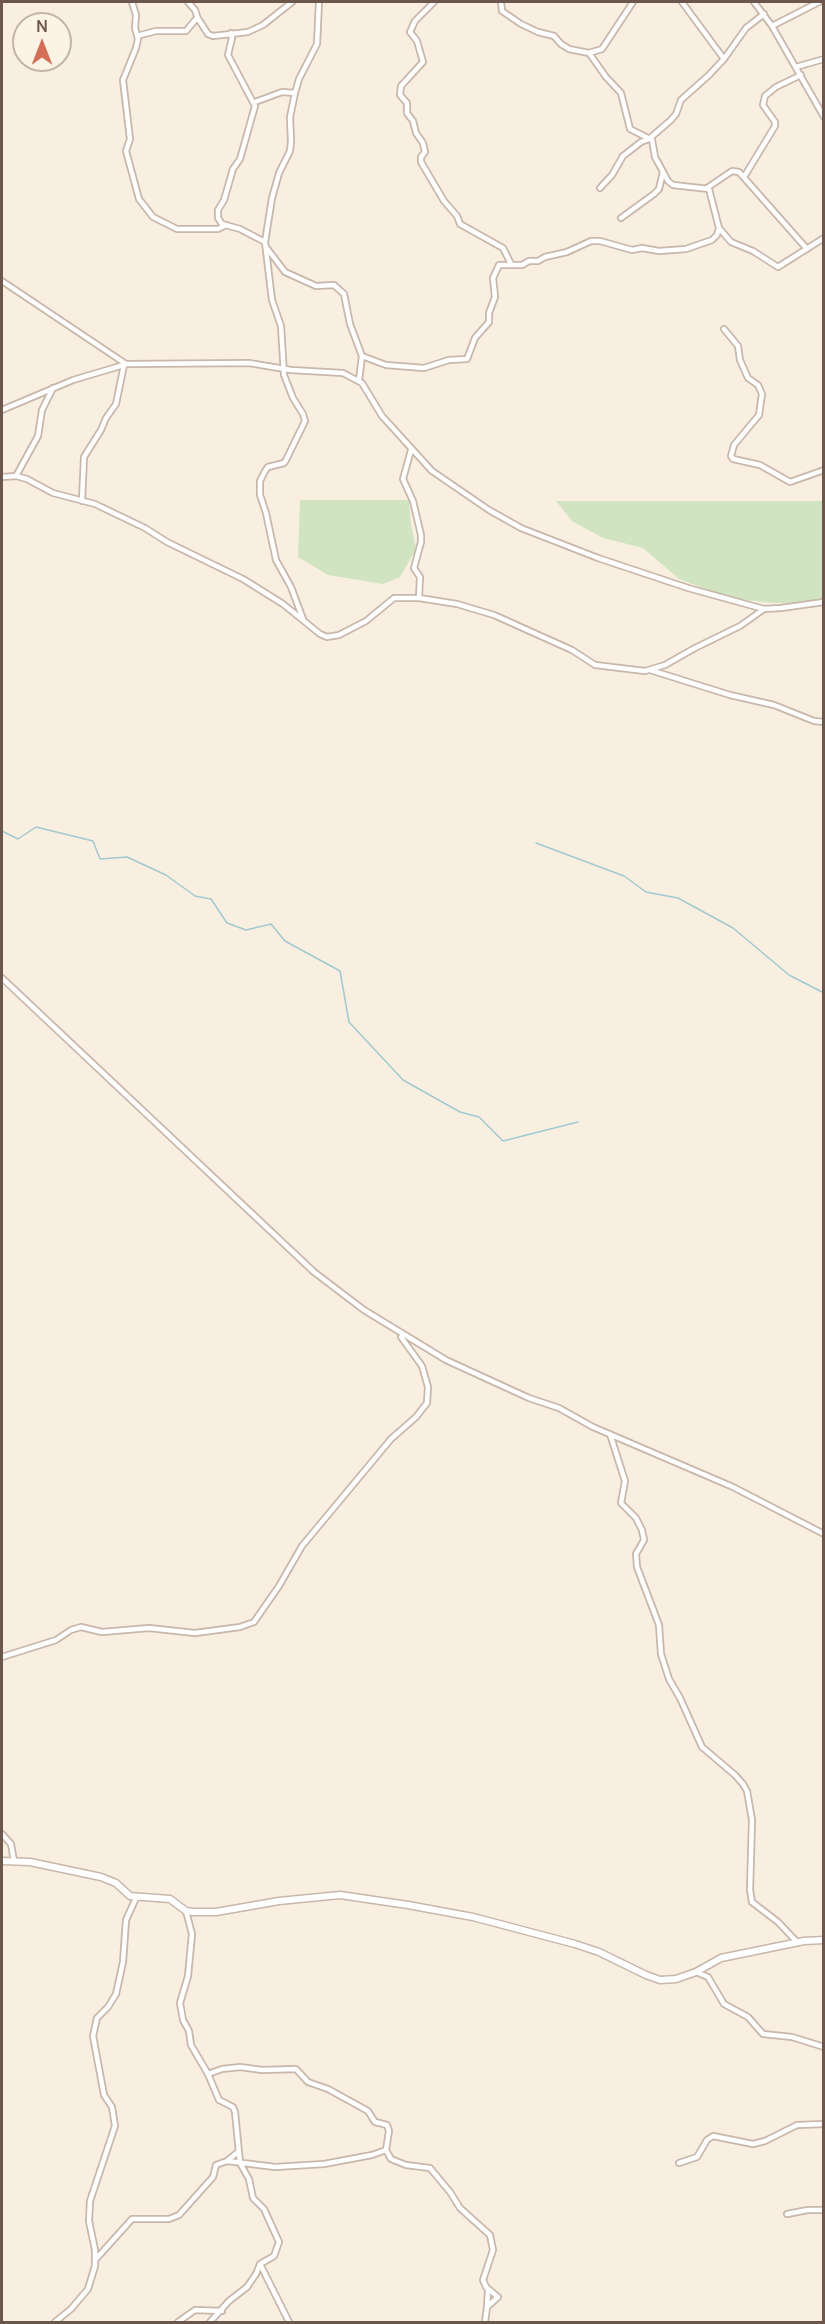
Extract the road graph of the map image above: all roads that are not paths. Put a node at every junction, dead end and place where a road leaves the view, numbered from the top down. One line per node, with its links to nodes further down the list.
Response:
1 (132, 2): 15 (street)
2 (188, 2): 12 (street)
3 (292, 2): 14 (street)
4 (319, 2): 23 (street)
5 (434, 2): 37 (street)
6 (501, 2): 17 (street)
7 (633, 2): 16 (street)
8 (682, 2): 18 (street)
9 (754, 2): 11 (street)
10 (819, 2): 13 (street)
11 (764, 14): 13 (street); 18 (street)
12 (198, 19): 14 (street); 15 (street)
13 (772, 26): 21 (street)
14 (231, 33): 24 (street)
15 (137, 36): 32 (street)
16 (602, 49): 17 (street); 20 (street)
17 (589, 52): 20 (street)
18 (724, 59): 26 (street)
19 (824, 59): 21 (street)
20 (596, 64): 26 (street)
21 (796, 67): 22 (street)
22 (801, 75): 25 (street); 28 (street)
23 (295, 93): 24 (street); 35 (street)
24 (255, 102): 32 (street)
25 (824, 117)
26 (651, 137): 27 (street); 29 (street)
27 (663, 172): 30 (street); 31 (street)
28 (744, 177): 30 (street); 36 (street)
29 (600, 188)
30 (707, 188): 33 (street)
31 (621, 218)
32 (226, 225): 35 (street)
33 (719, 228): 36 (street); 37 (street)
34 (824, 238): 36 (street)
35 (265, 244): 40 (street); 42 (street)
36 (807, 249)
37 (511, 264): 40 (street)
38 (2, 280): 41 (street)
39 (724, 329): 47 (street)
40 (362, 356): 43 (street)
41 (126, 365): 42 (street); 44 (street); 50 (street)
42 (284, 369): 43 (street); 54 (street)
43 (359, 380): 46 (street)
44 (52, 388): 45 (street); 48 (street)
45 (2, 410)
46 (411, 450): 51 (street); 53 (street)
47 (824, 470)
48 (16, 476): 49 (street); 50 (street)
49 (2, 477)
50 (82, 501): 54 (street)
51 (419, 598): 54 (street); 55 (street)
52 (824, 602): 53 (street)
53 (764, 609): 55 (street)
54 (303, 620)
55 (650, 670): 56 (street)
56 (824, 722)
57 (2, 978): 58 (street)
58 (398, 1333): 59 (street); 61 (street)
59 (610, 1434): 60 (street); 68 (street)
60 (824, 1534)
61 (2, 1657)
62 (2, 1834): 64 (street)
63 (2, 1861): 64 (street)
64 (14, 1861): 65 (street)
65 (136, 1898): 66 (street); 80 (street)
66 (186, 1911): 69 (street); 71 (street)
67 (824, 1940): 68 (street)
68 (797, 1942): 69 (street)
69 (696, 1972): 70 (street)
70 (824, 2047)
71 (208, 2074): 73 (street); 74 (street)
72 (824, 2124): 77 (street)
73 (386, 2150): 76 (street); 82 (street)
74 (238, 2152): 75 (street); 76 (street)
75 (227, 2161): 76 (street); 80 (street)
76 (240, 2163): 81 (street)
77 (679, 2163)
78 (824, 2210): 79 (street)
79 (787, 2214)
80 (95, 2260): 85 (street)
81 (260, 2264): 84 (street); 88 (street)
82 (488, 2290): 83 (street); 83 (street)
83 (487, 2307): 89 (street)
84 (222, 2311): 86 (street); 87 (street)
85 (55, 2322)
86 (178, 2322)
87 (210, 2322)
88 (289, 2322)
89 (485, 2322)

